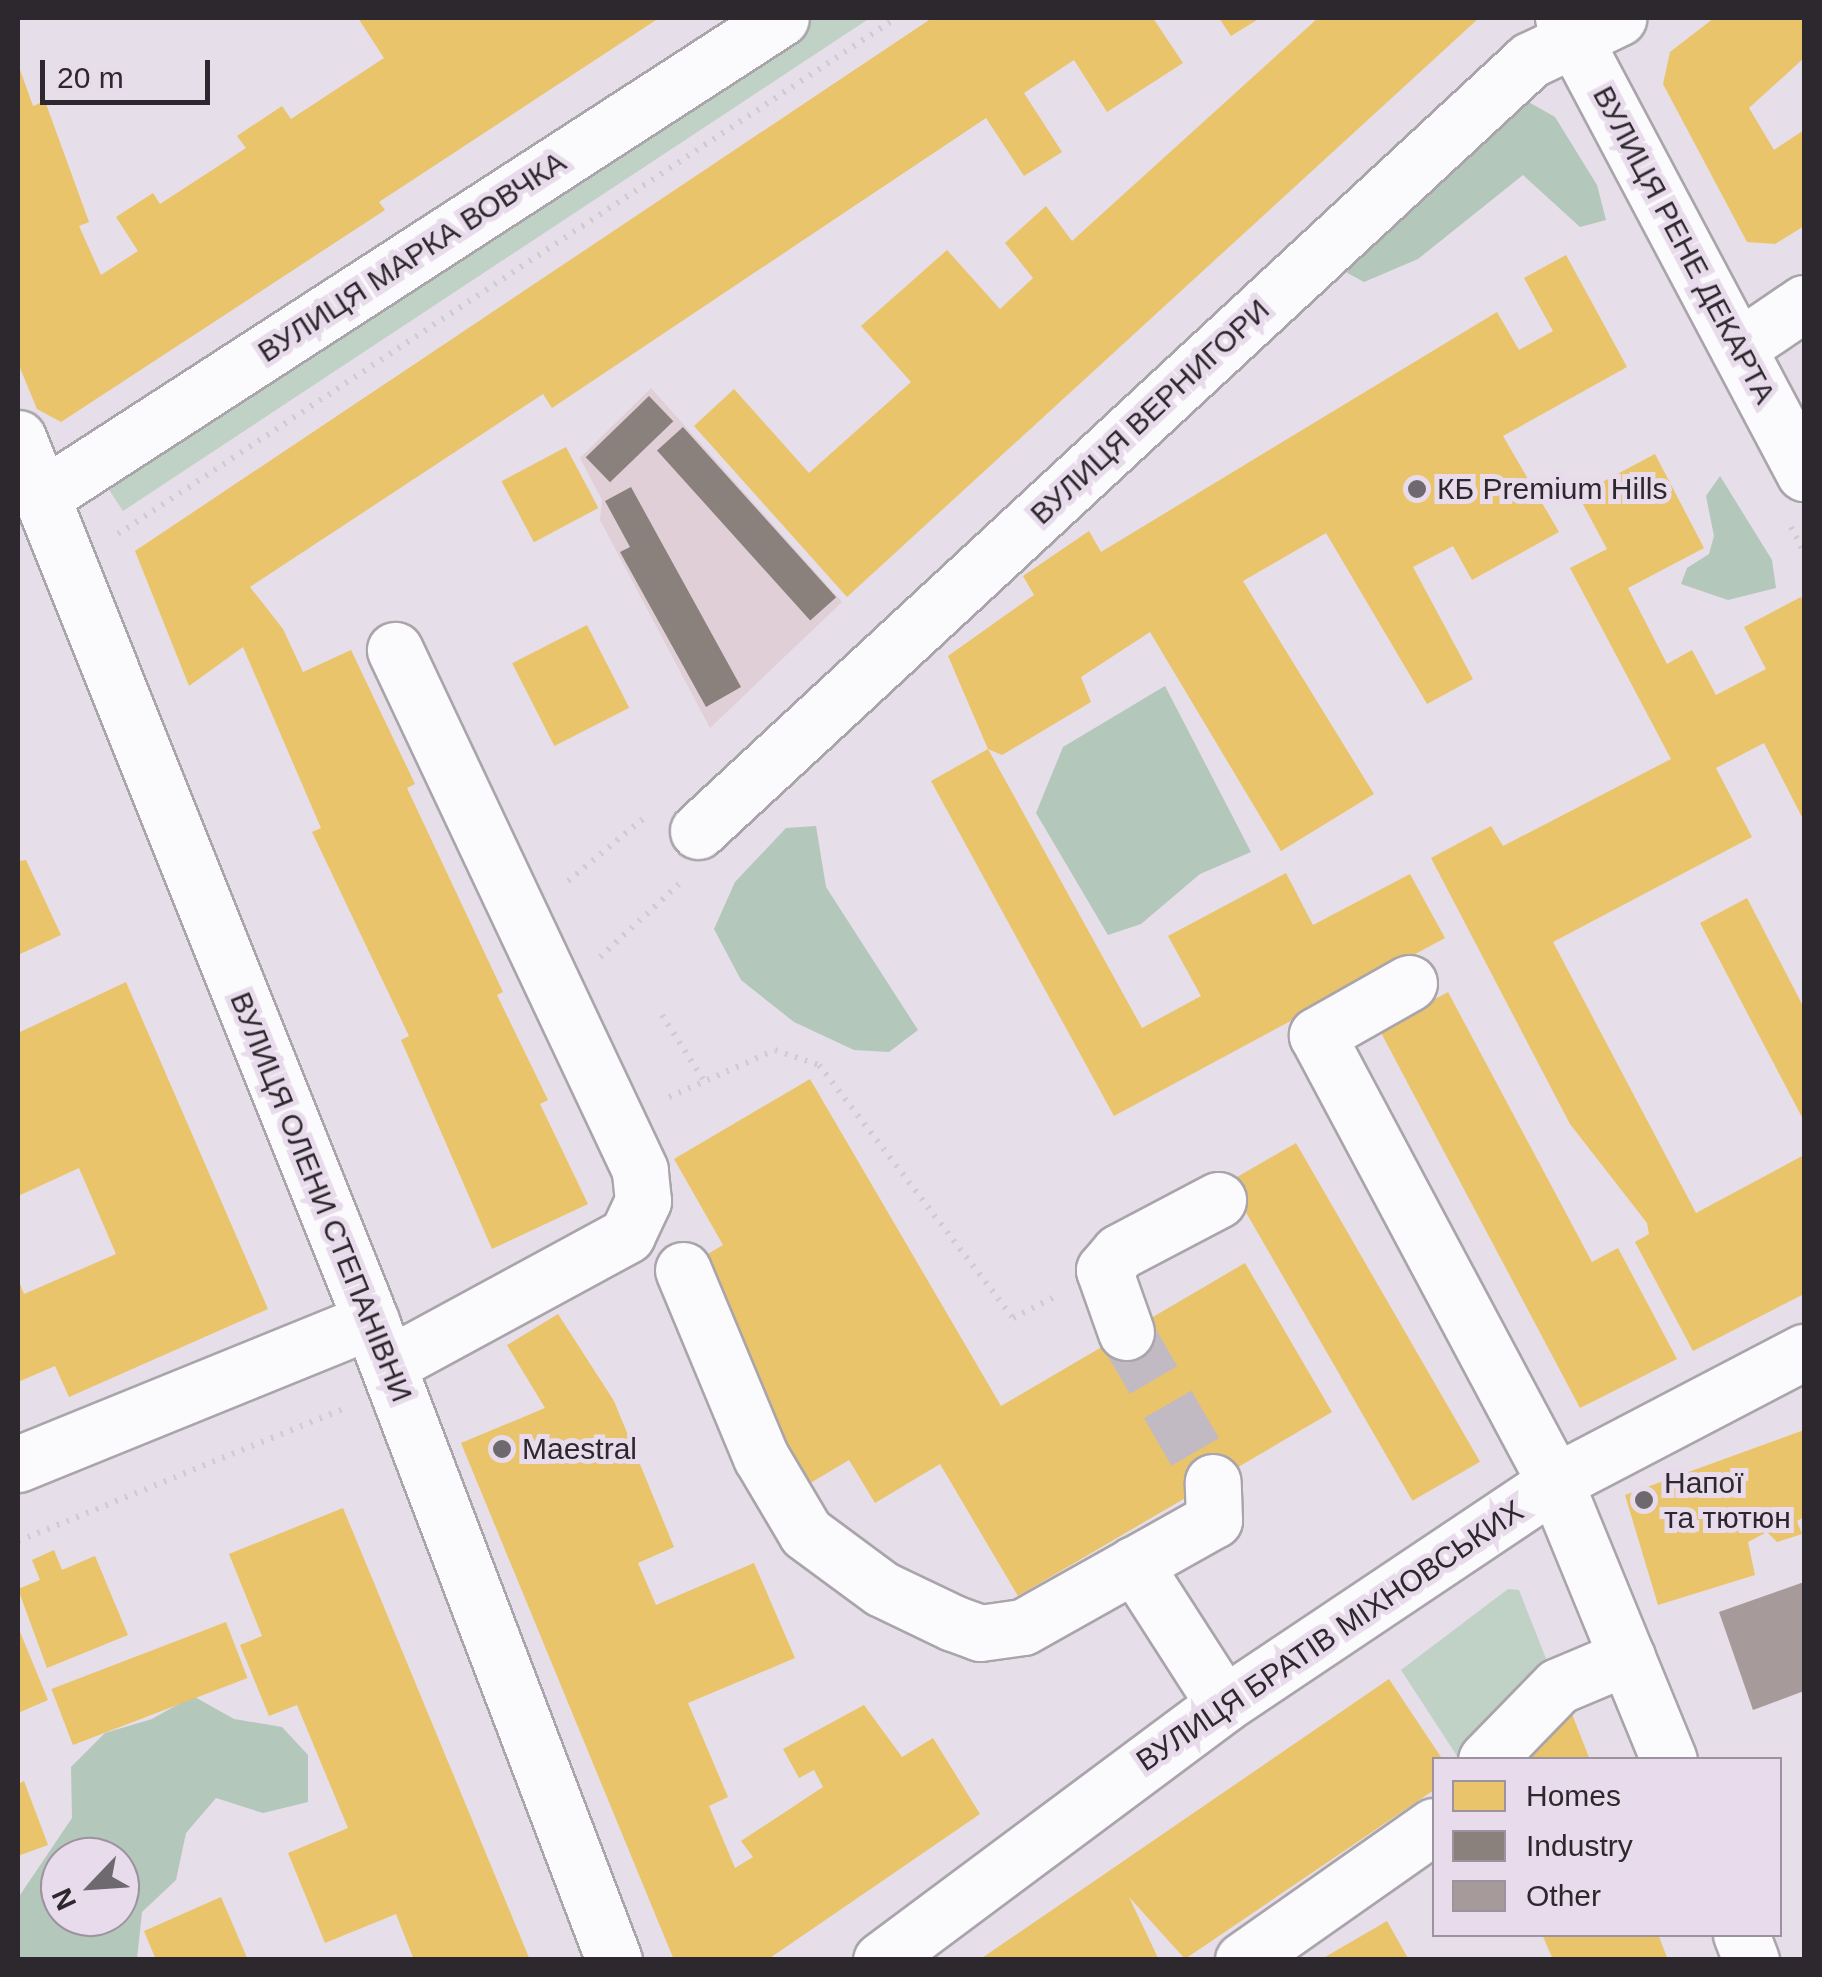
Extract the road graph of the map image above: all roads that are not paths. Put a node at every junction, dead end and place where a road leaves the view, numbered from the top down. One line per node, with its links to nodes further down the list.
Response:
1 (780, 18): 7 (street, ВУЛИЦЯ МАРКА ВОВЧКА)
2 (1585, 24): 4 (street, ВУЛИЦЯ РЕНЕ ДЕКАРТА); 9 (street, ВУЛИЦЯ ВЕРНИГОРИ)
3 (1804, 302): 4 (street)
4 (1738, 348): 6 (street, ВУЛИЦЯ РЕНЕ ДЕКАРТА)
5 (18, 438): 7 (street, ВУЛИЦЯ ОЛЕНИ СТЕПАНІВНИ)
6 (1804, 473)
7 (43, 496): 14 (street, ВУЛИЦЯ ОЛЕНИ СТЕПАНІВНИ)
8 (395, 650): 14 (street)
9 (698, 831)
10 (1408, 983): 18 (street)
11 (1218, 1200): 13 (street)
12 (683, 1270): 19 (street)
13 (1126, 1332)
14 (380, 1343): 16 (street); 25 (street, ВУЛИЦЯ ОЛЕНИ СТЕПАНІВНИ)
15 (1804, 1352): 18 (street, ВУЛИЦЯ БРАТІВ МІХНОВСЬКИХ)
16 (18, 1464)
17 (1212, 1482): 19 (street)
18 (1555, 1482): 20 (street); 21 (street, ВУЛИЦЯ БРАТІВ МІХНОВСЬКИХ)
19 (1134, 1564): 21 (street)
20 (1628, 1657): 22 (street); 23 (street)
21 (1224, 1704): 26 (street, ВУЛИЦЯ БРАТІВ МІХНОВСЬКИХ)
22 (1489, 1757)
23 (1669, 1757)
24 (1432, 1827): 27 (street)
25 (614, 1960)
26 (880, 1960)
27 (1243, 1960)

